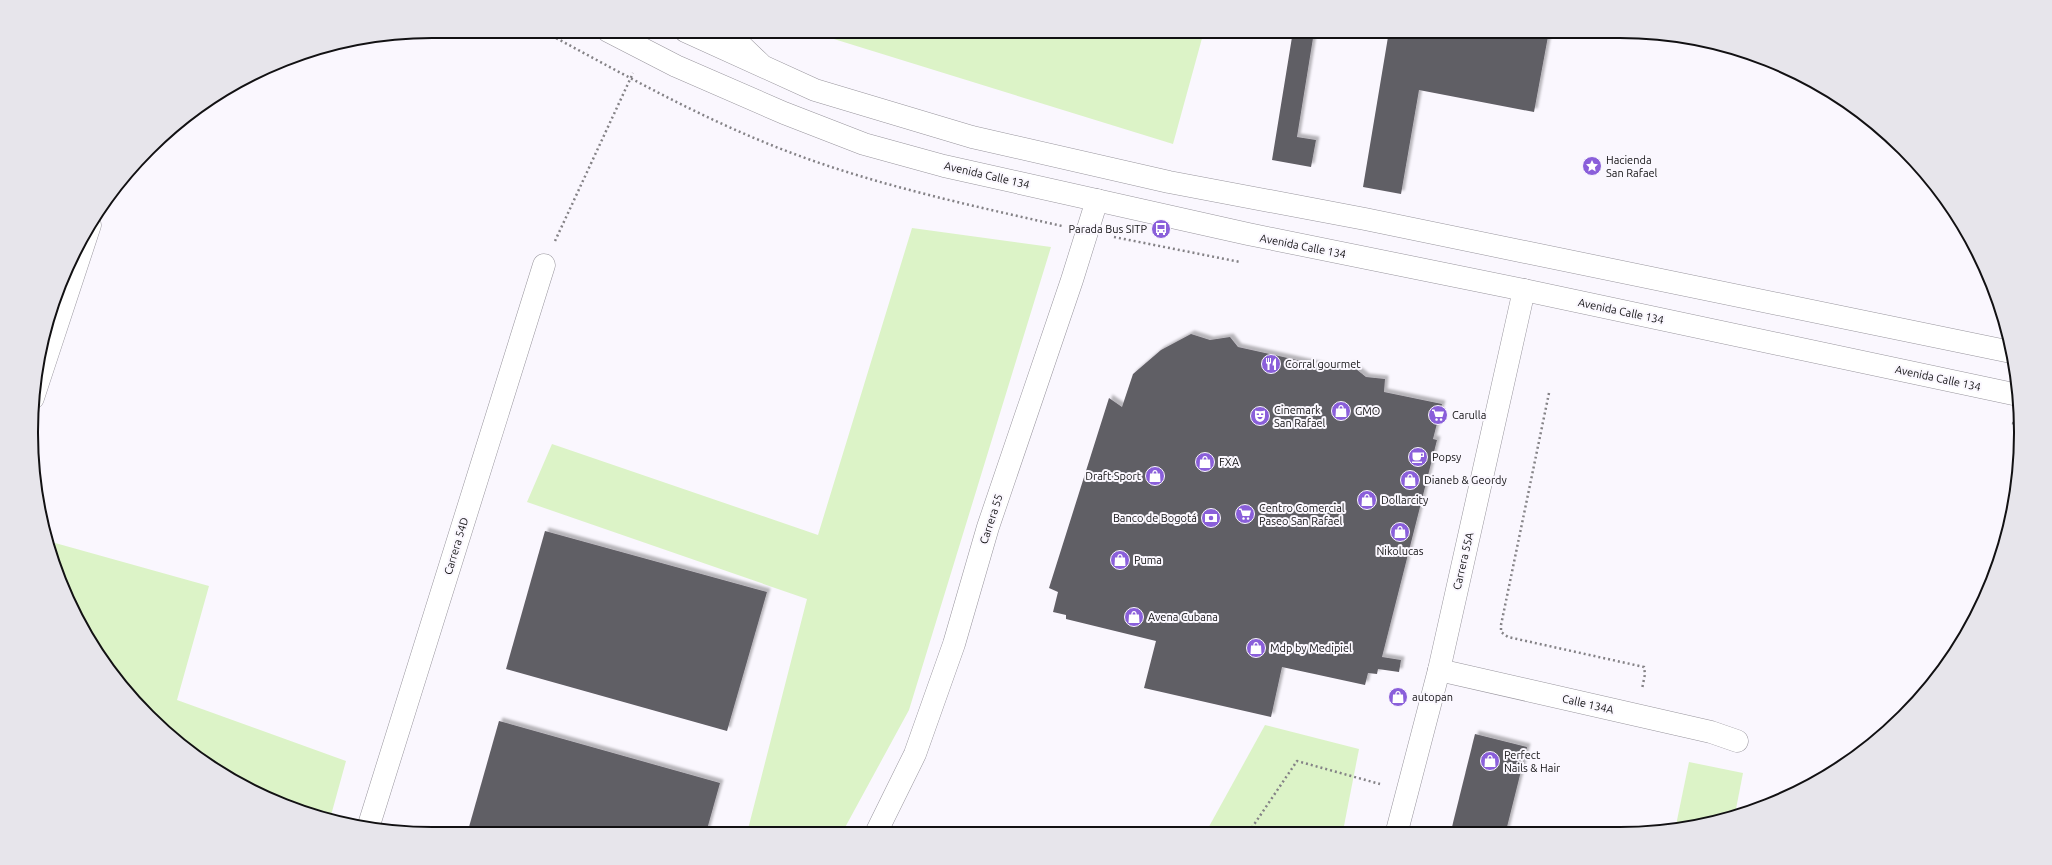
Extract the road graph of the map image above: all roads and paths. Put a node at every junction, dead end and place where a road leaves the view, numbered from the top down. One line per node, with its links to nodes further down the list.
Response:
1 (621, 38): 4 (main road, Avenida Calle 134)
2 (700, 38): 5 (main road)
3 (738, 38): 5 (lane)
4 (644, 50): 6 (main road, Avenida Calle 134); 8 (path)
5 (771, 71): 10 (main road)
6 (1097, 200): 9 (main road, Avenida Calle 134); 19 (main road, Carrera 55)
7 (79, 257): 11 (main road)
8 (544, 265): 18 (main road, Carrera 54D)
9 (1524, 290): 13 (main road, Avenida Calle 134); 14 (main road, Carrera 55A)
10 (2005, 351)
11 (45, 362)
12 (1549, 393): 15 (path)
13 (2012, 394)
14 (1439, 670): 15 (main road, Calle 134A); 21 (main road, Carrera 55A)
15 (1637, 715): 16 (main road, Calle 134A)
16 (1737, 741)
17 (1380, 784): 20 (path)
18 (370, 822)
19 (879, 827)
20 (1252, 827)
21 (1398, 827)

